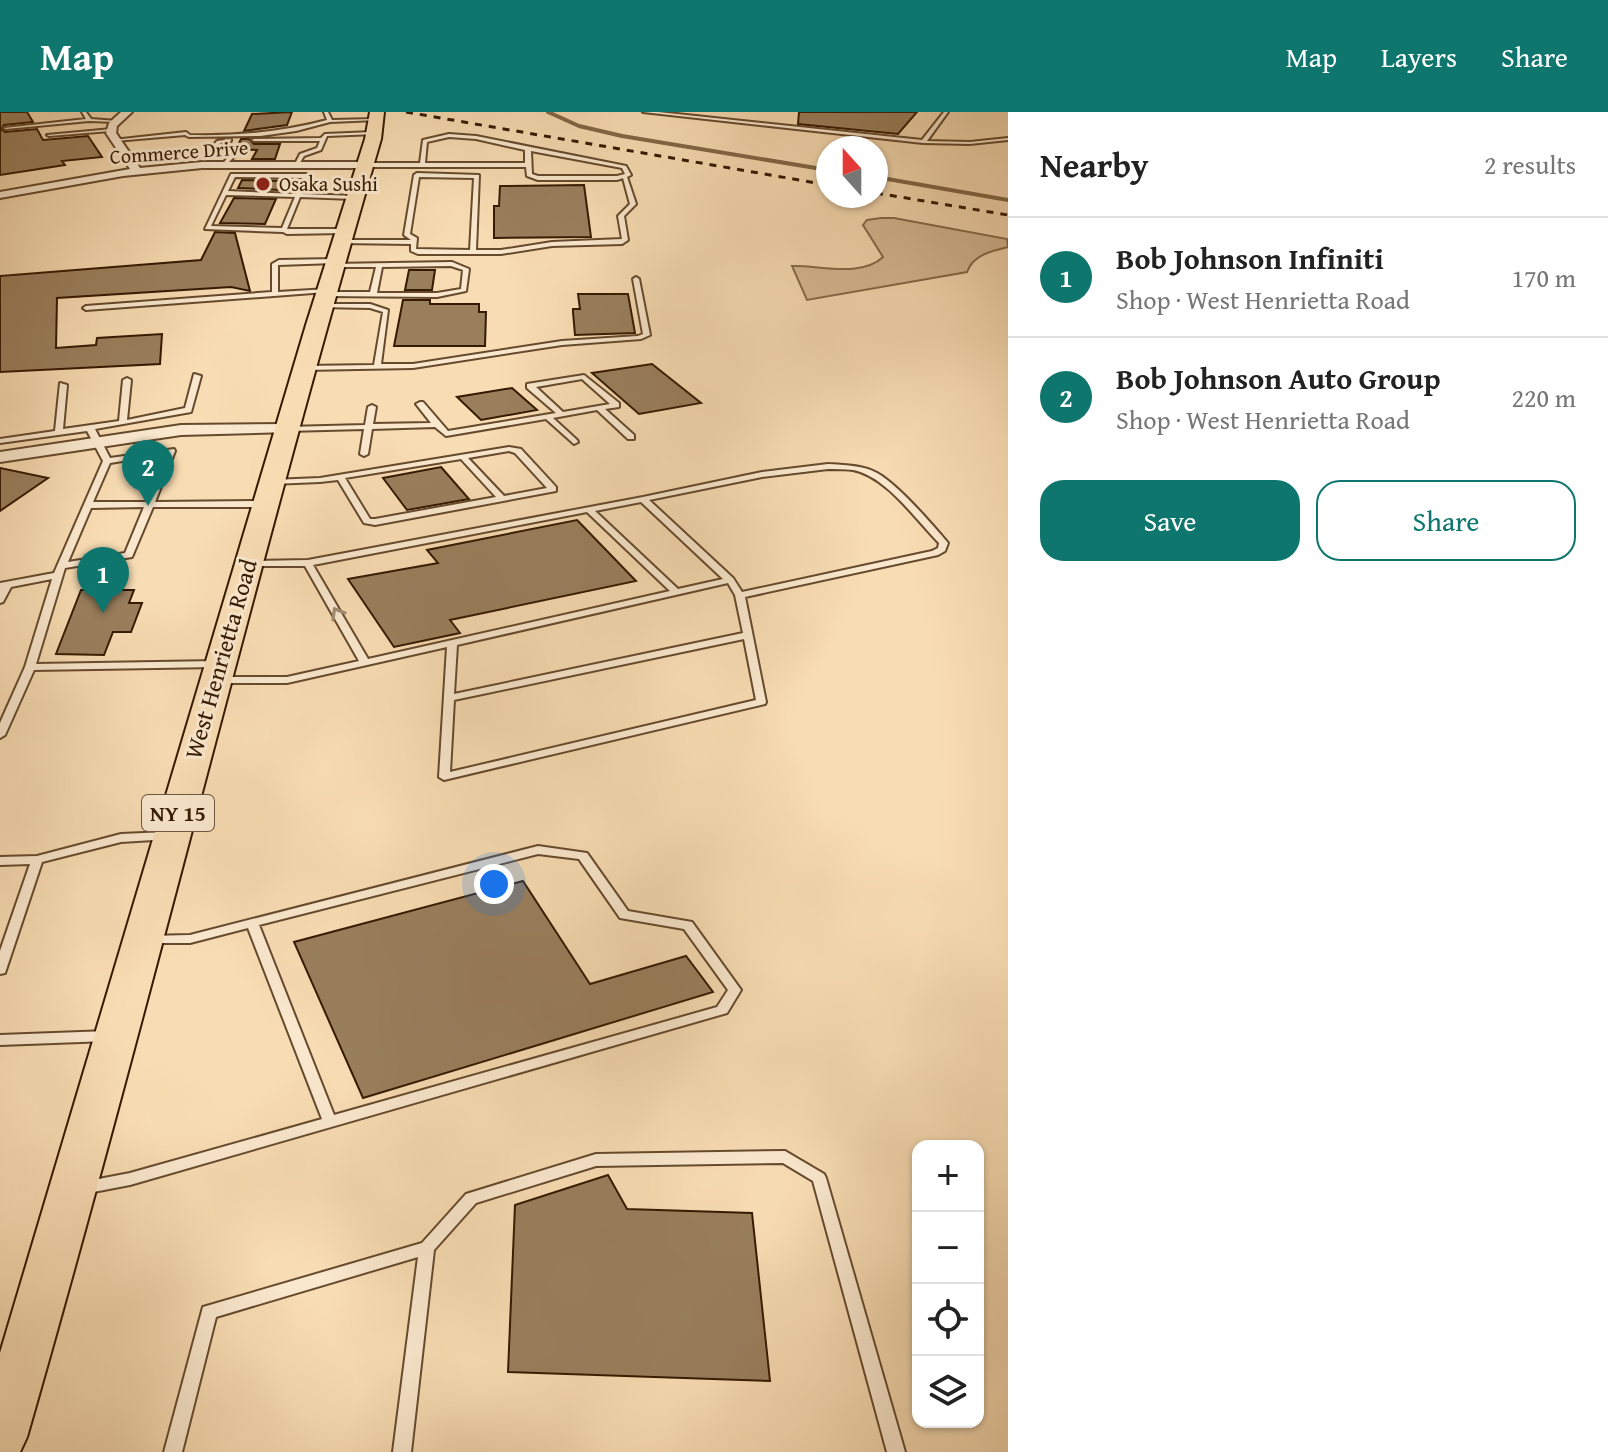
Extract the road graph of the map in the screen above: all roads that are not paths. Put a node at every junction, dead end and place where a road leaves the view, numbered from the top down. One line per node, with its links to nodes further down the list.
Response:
1 (84, 112): 6 (lane)
2 (127, 112): 10 (street)
3 (326, 112): 7 (lane)
4 (645, 112): 15 (lane)
5 (946, 112): 15 (lane)
6 (89, 120): 9 (lane); 10 (lane)
7 (330, 121): 11 (lane); 16 (lane)
8 (181, 127): 11 (lane)
9 (6, 128)
10 (113, 130): 11 (lane); 12 (lane); 23 (street)
11 (186, 133)
12 (49, 135)
13 (322, 139): 16 (lane); 18 (lane); 19 (lane)
14 (1008, 139): 15 (lane)
15 (923, 142)
16 (369, 145): 19 (street, Commerce Drive); 20 (lane); 27 (lane); 32 (main road, West Henrietta Road / NY 15)
17 (528, 149): 20 (lane); 21 (lane); 24 (lane)
18 (224, 164): 22 (street, Commerce Drive); 23 (street, Commerce Drive)
19 (298, 164): 22 (street, Commerce Drive)
20 (422, 165): 21 (lane)
21 (528, 165): 24 (lane)
22 (245, 169): 25 (lane); 27 (lane)
23 (137, 172): 26 (street, Commerce Drive)
24 (625, 177): 30 (lane)
25 (226, 193): 27 (lane); 28 (lane)
26 (0, 195)
27 (300, 196): 28 (lane)
28 (284, 230): 32 (lane)
29 (414, 242): 30 (lane); 30 (lane); 32 (lane)
30 (473, 252)
31 (379, 266): 32 (lane); 35 (lane); 35 (lane)
32 (332, 270): 34 (lane); 34 (lane); 35 (lane); 37 (lane); 38 (main road, West Henrietta Road / NY 15)
33 (636, 279): 37 (lane)
34 (275, 292): 36 (lane)
35 (373, 294)
36 (86, 308)
37 (377, 367): 38 (lane)
38 (303, 368): 50 (main road, West Henrietta Road / NY 15)
39 (197, 376): 47 (lane)
40 (127, 380): 47 (lane)
41 (63, 385): 51 (lane)
42 (420, 404): 48 (lane)
43 (372, 407): 49 (lane)
44 (599, 408): 45 (lane); 45 (lane); 53 (lane)
45 (561, 414): 46 (lane)
46 (548, 417): 48 (lane); 55 (lane)
47 (123, 423): 52 (lane)
48 (437, 425): 49 (lane)
49 (368, 427): 50 (lane); 56 (lane)
50 (286, 429): 52 (street); 61 (main road, West Henrietta Road / NY 15)
51 (59, 433): 52 (lane); 54 (lane)
52 (94, 435): 58 (street); 59 (lane)
53 (631, 437)
54 (0, 441)
55 (574, 442)
56 (364, 454)
57 (462, 456): 60 (lane); 62 (lane); 62 (lane)
58 (0, 457)
59 (107, 461): 64 (lane); 65 (lane)
60 (340, 477): 61 (lane); 62 (lane)
61 (268, 493): 64 (lane); 67 (main road, West Henrietta Road / NY 15)
62 (503, 499)
63 (643, 499): 66 (lane); 70 (lane); 73 (lane)
64 (150, 504): 65 (lane); 69 (lane)
65 (90, 505): 69 (lane)
66 (589, 510): 68 (lane); 72 (lane)
67 (248, 563): 68 (lane); 79 (main road, West Henrietta Road / NY 15)
68 (308, 563): 77 (lane, one-way to 68)
69 (60, 571): 71 (lane); 78 (lane)
70 (730, 580): 72 (lane); 73 (lane)
71 (4, 585): 74 (lane)
72 (676, 592): 76 (lane)
73 (740, 595): 75 (lane)
74 (0, 600)
75 (747, 635): 80 (lane); 80 (lane)
76 (452, 643): 77 (lane); 80 (lane)
77 (365, 662): 79 (lane)
78 (30, 667): 79 (lane); 81 (lane)
79 (217, 672): 82 (main road, West Henrietta Road / NY 15)
80 (450, 698)
81 (0, 735)
82 (171, 836): 83 (lane); 86 (main road, West Henrietta Road / NY 15)
83 (37, 860): 84 (lane); 87 (lane)
84 (0, 861)
85 (252, 923): 86 (lane); 90 (lane); 90 (lane)
86 (143, 939): 88 (main road, West Henrietta Road / NY 15)
87 (0, 970)
88 (116, 1035): 89 (lane); 91 (main road, West Henrietta Road / NY 15)
89 (0, 1040)
90 (330, 1122): 91 (lane)
91 (73, 1190): 93 (main road, West Henrietta Road / NY 15)
92 (427, 1248): 94 (lane); 95 (lane); 96 (lane)
93 (0, 1437)
94 (173, 1452)
95 (402, 1452)
96 (896, 1452)

